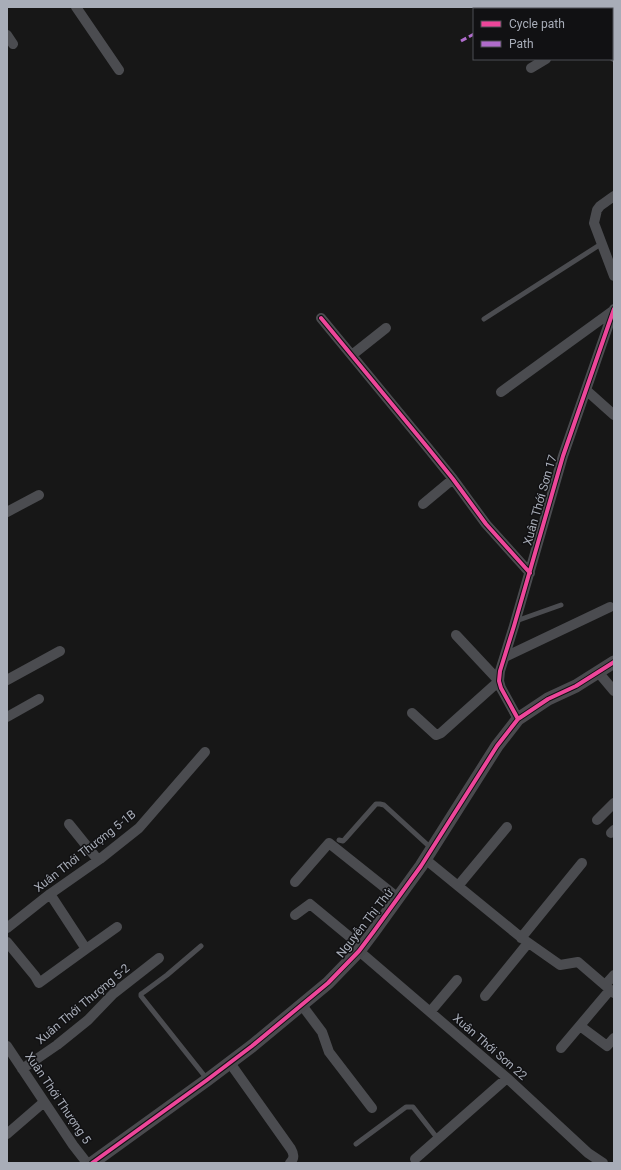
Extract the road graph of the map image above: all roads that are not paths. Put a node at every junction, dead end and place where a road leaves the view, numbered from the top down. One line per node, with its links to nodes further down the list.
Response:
1 (76, 7): 6 (street)
2 (7, 36): 3 (street)
3 (13, 44)
4 (544, 60): 5 (street)
5 (531, 68)
6 (119, 70)
7 (614, 196): 8 (street)
8 (601, 244): 9 (street); 12 (lane)
9 (614, 276)
10 (614, 310): 15 (street, Xuân Thới Sơn 17); 16 (street)
11 (321, 318): 14 (street)
12 (484, 319)
13 (386, 328): 14 (street)
14 (352, 355): 18 (street)
15 (586, 390): 17 (street); 22 (street, Xuân Thới Sơn 17)
16 (501, 392)
17 (614, 415)
18 (453, 479): 20 (street); 22 (street)
19 (39, 495): 21 (street)
20 (423, 504)
21 (7, 512)
22 (530, 573): 25 (street, Xuân Thới Sơn 17)
23 (561, 605): 25 (lane)
24 (610, 607): 28 (street)
25 (516, 621): 28 (street, Xuân Thới Sơn 17)
26 (456, 635): 32 (street)
27 (60, 651): 31 (street)
28 (505, 657): 32 (street, Xuân Thới Sơn 17)
29 (614, 662): 30 (street, Nguyễn Thị Thử)
30 (598, 672): 33 (street); 37 (street, Nguyễn Thị Thử)
31 (7, 680)
32 (499, 680): 35 (street); 37 (street)
33 (614, 691)
34 (39, 699): 36 (street)
35 (412, 713)
36 (7, 717)
37 (518, 719): 44 (street, Nguyễn Thị Thử)
38 (205, 752): 45 (street, Xuân Thới Thượng 5-1B)
39 (614, 803): 40 (street)
40 (597, 820)
41 (69, 824): 45 (street)
42 (507, 827): 48 (street)
43 (339, 840): 44 (lane)
44 (428, 854): 48 (street); 50 (street, Nguyễn Thị Thử)
45 (98, 860): 49 (street, Xuân Thới Thượng 5-1B)
46 (582, 863): 54 (street)
47 (295, 882): 50 (street)
48 (458, 886): 54 (street)
49 (50, 894): 53 (street, Xuân Thới Thượng 5-1B); 57 (street)
50 (398, 898): 58 (street, Nguyễn Thị Thử)
51 (295, 915): 58 (street, Xuân Thới Sơn 22)
52 (116, 927): 57 (street)
53 (7, 928)
54 (525, 940): 62 (street); 63 (street)
55 (7, 942): 57 (street)
56 (201, 946): 73 (lane)
57 (86, 949)
58 (360, 949): 64 (street, Nguyễn Thị Thử); 65 (street, Xuân Thới Sơn 22)
59 (159, 958): 71 (street, Xuân Thới Thượng 5-2)
60 (614, 975): 62 (street)
61 (456, 980): 65 (street)
62 (610, 989): 66 (street)
63 (485, 996)
64 (301, 1004): 70 (street, Nguyễn Thị Thử); 75 (street)
65 (430, 1012): 72 (street, Xuân Thới Sơn 22)
66 (580, 1026): 67 (street); 69 (street)
67 (614, 1038)
68 (7, 1046): 71 (street, Xuân Thới Thượng 5)
69 (561, 1048)
70 (230, 1063): 73 (street, Nguyễn Thị Thử); 82 (street)
71 (22, 1069): 74 (street, Xuân Thới Thượng 5)
72 (507, 1078): 77 (street); 83 (street, Xuân Thới Sơn 22)
73 (207, 1080): 81 (street, Nguyễn Thị Thử)
74 (44, 1102): 76 (street); 80 (street, Xuân Thới Thượng 5)
75 (372, 1108)
76 (7, 1134)
77 (438, 1139): 78 (lane); 79 (street)
78 (356, 1144)
79 (415, 1159)
80 (87, 1163)
81 (92, 1163)
82 (290, 1163)
83 (603, 1163)

